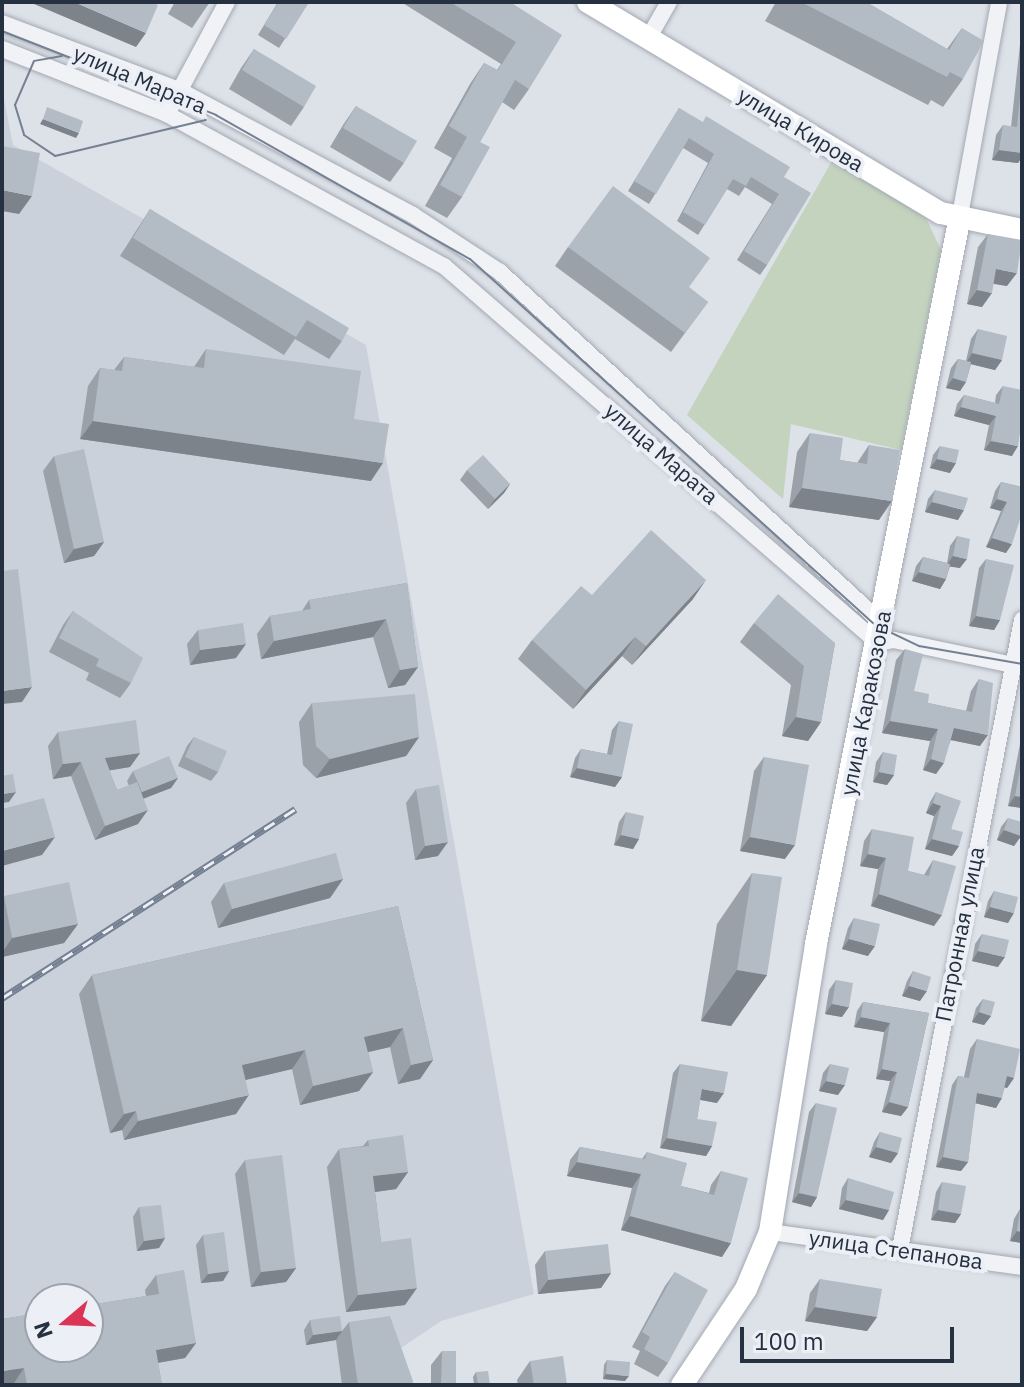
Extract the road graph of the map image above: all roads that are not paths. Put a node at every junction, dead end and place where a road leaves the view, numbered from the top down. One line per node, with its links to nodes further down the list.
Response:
1 (227, 2): 8 (street)
2 (588, 2): 6 (main road, улица Кирова)
3 (669, 2): 6 (street)
4 (999, 2): 10 (street, улица Каракозова)
5 (2, 23): 8 (street, улица Марата)
6 (649, 37): 10 (main road, улица Кирова)
7 (2, 49): 9 (street, улица Марата)
8 (179, 90): 9 (street); 12 (street, улица Марата)
9 (167, 114): 13 (street, улица Марата)
10 (959, 221): 11 (main road, улица Кирова); 15 (main road, улица Каракозова)
11 (1022, 230)
12 (443, 235): 13 (street); 15 (street, улица Марата)
13 (429, 258): 15 (street, улица Марата)
14 (1022, 620): 16 (street, Патронная улица)
15 (885, 635): 16 (street, улица Марата); 17 (main road, улица Каракозова)
16 (1018, 666): 18 (street, Патронная улица)
17 (770, 1232): 18 (street, улица Степанова); 20 (main road, улица Каракозова)
18 (900, 1249): 19 (street, улица Степанова)
19 (1022, 1267)
20 (682, 1385)

